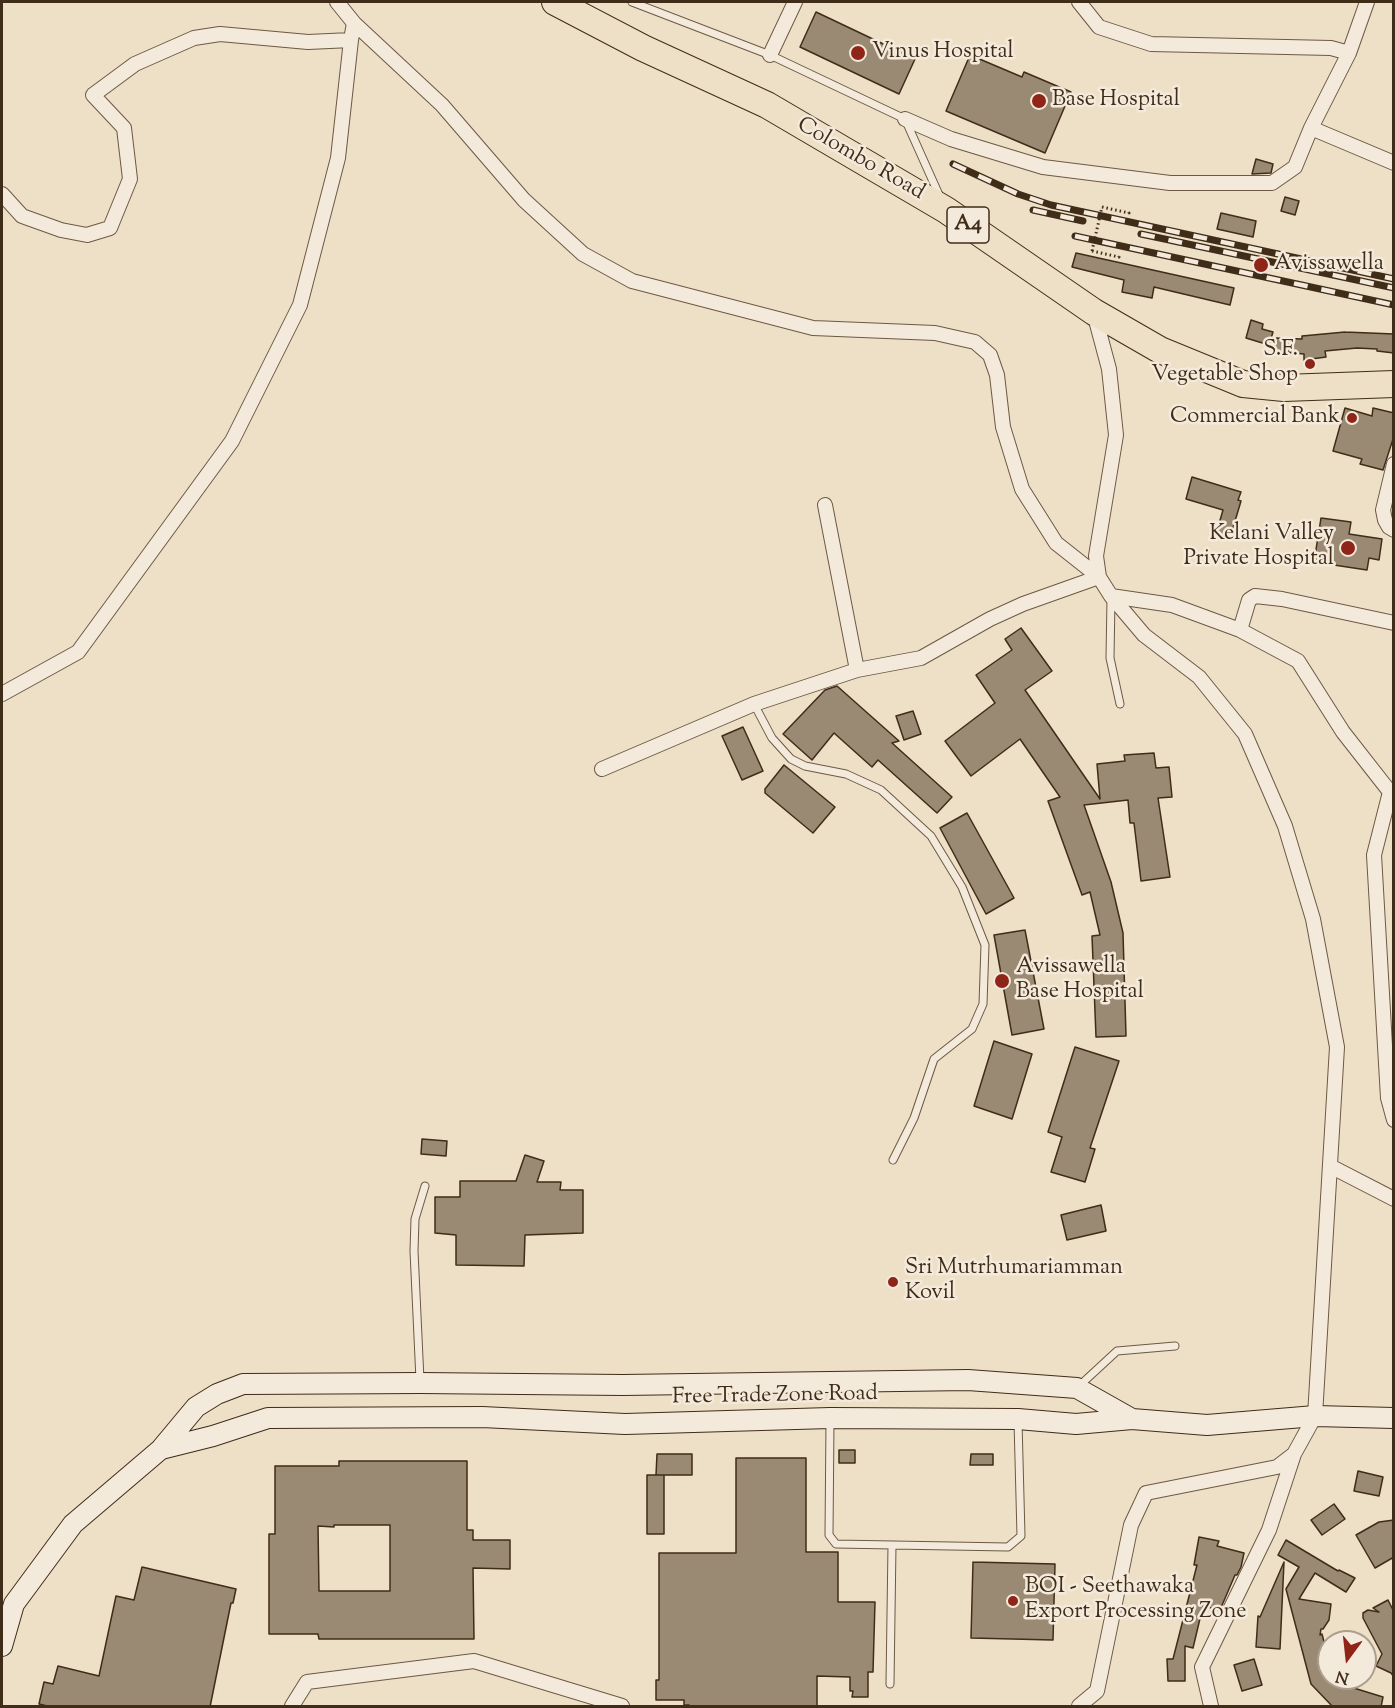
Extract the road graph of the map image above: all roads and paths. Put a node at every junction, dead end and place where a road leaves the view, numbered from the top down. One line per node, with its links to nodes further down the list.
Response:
1 (337, 2): 7 (street)
2 (555, 2): 15 (highway, Colombo Road / A4)
3 (632, 2): 10 (lane)
4 (795, 2): 10 (street)
5 (1079, 2): 9 (street)
6 (1367, 2): 9 (street)
7 (354, 23): 8 (street); 23 (street)
8 (351, 39): 14 (street); 28 (street)
9 (1349, 53): 12 (street)
10 (770, 55): 11 (lane)
11 (905, 119): 12 (street); 15 (lane)
12 (1311, 128): 13 (street)
13 (1394, 163)
14 (2, 194)
15 (946, 210): 18 (highway, Colombo Road / A4)
16 (1128, 215): 17 (path, bridge)
17 (1119, 255)
18 (1094, 312): 19 (highway, Colombo Road / A4); 23 (street)
19 (1394, 384)
20 (1394, 464): 22 (street)
21 (825, 505): 27 (street)
22 (1394, 530)
23 (1099, 577): 24 (street); 27 (street)
24 (1111, 596): 26 (street); 30 (lane); 35 (street)
25 (1394, 623): 26 (street)
26 (1240, 630): 32 (street)
27 (857, 670): 29 (street)
28 (2, 694)
29 (754, 704): 31 (street); 34 (lane)
30 (1120, 704)
31 (602, 769)
32 (1391, 798): 33 (street)
33 (1394, 1120)
34 (893, 1161)
35 (1330, 1166): 37 (street); 41 (street)
36 (424, 1186): 39 (lane)
37 (1394, 1199)
38 (1175, 1346): 40 (lane)
39 (420, 1383): 40 (street, Free Trade Zone Road); 46 (street, Free Trade Zone Road)
40 (1077, 1388): 45 (street)
41 (1315, 1416): 43 (street, Free Trade Zone Road); 45 (street, Free Trade Zone Road); 47 (street)
42 (830, 1418): 44 (street, Free Trade Zone Road); 46 (street, Free Trade Zone Road); 48 (lane)
43 (1394, 1418)
44 (1018, 1419): 45 (street, Free Trade Zone Road); 48 (lane)
45 (1132, 1419)
46 (161, 1449): 49 (street, Free Trade Zone Road)
47 (1294, 1454): 53 (street); 54 (street)
48 (892, 1545): 50 (lane)
49 (2, 1646)
50 (890, 1684)
51 (292, 1707): 52 (street)
52 (622, 1707)
53 (1079, 1707)
54 (1211, 1707)

